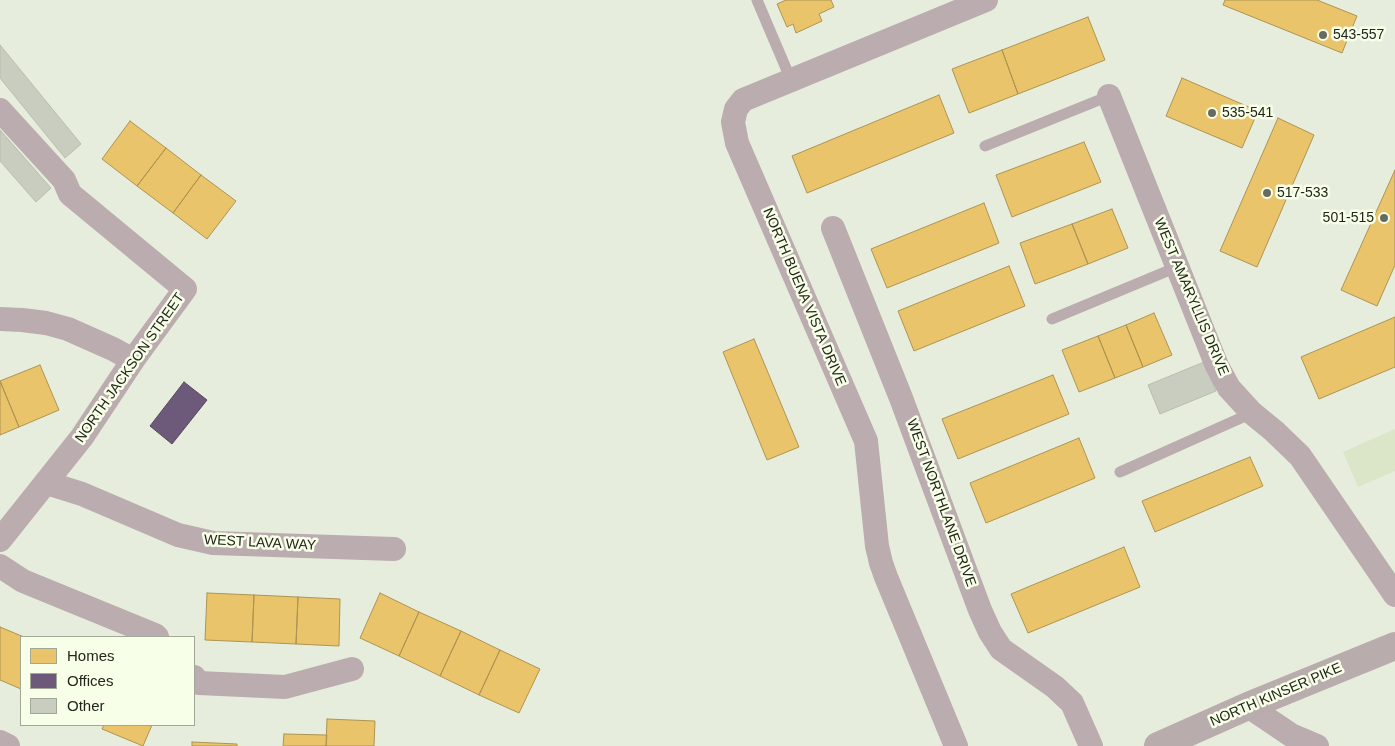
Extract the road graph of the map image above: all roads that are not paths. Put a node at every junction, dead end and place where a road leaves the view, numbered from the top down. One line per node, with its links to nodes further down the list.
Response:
1 (757, 0): 3 (lane)
2 (986, 0): 3 (street, NORTH BUENA VISTA DRIVE)
3 (791, 80): 27 (street, NORTH BUENA VISTA DRIVE)
4 (1109, 96): 6 (lane); 8 (street, WEST AMARYLLIS DRIVE)
5 (0, 110): 11 (street, NORTH JACKSON STREET)
6 (985, 146)
7 (833, 228): 24 (street, WEST NORTHLANE DRIVE)
8 (1177, 267): 10 (lane); 12 (street, WEST AMARYLLIS DRIVE)
9 (0, 319): 11 (street)
10 (1052, 319)
11 (133, 360): 14 (street, NORTH JACKSON STREET)
12 (1252, 413): 13 (lane); 18 (street, WEST AMARYLLIS DRIVE)
13 (1120, 472)
14 (47, 483): 15 (street, NORTH JACKSON STREET); 16 (street, WEST LAVA WAY)
15 (0, 540)
16 (394, 549)
17 (0, 566): 19 (street)
18 (1395, 595)
19 (156, 636)
20 (1395, 646): 23 (street, NORTH KINSER PIKE)
21 (352, 669): 22 (street)
22 (195, 678)
23 (1248, 706): 28 (street, NORTH KINSER PIKE); 29 (street)
24 (1089, 741)
25 (0, 742): 26 (street)
26 (8, 746)
27 (956, 746)
28 (1158, 746)
29 (1317, 746)

